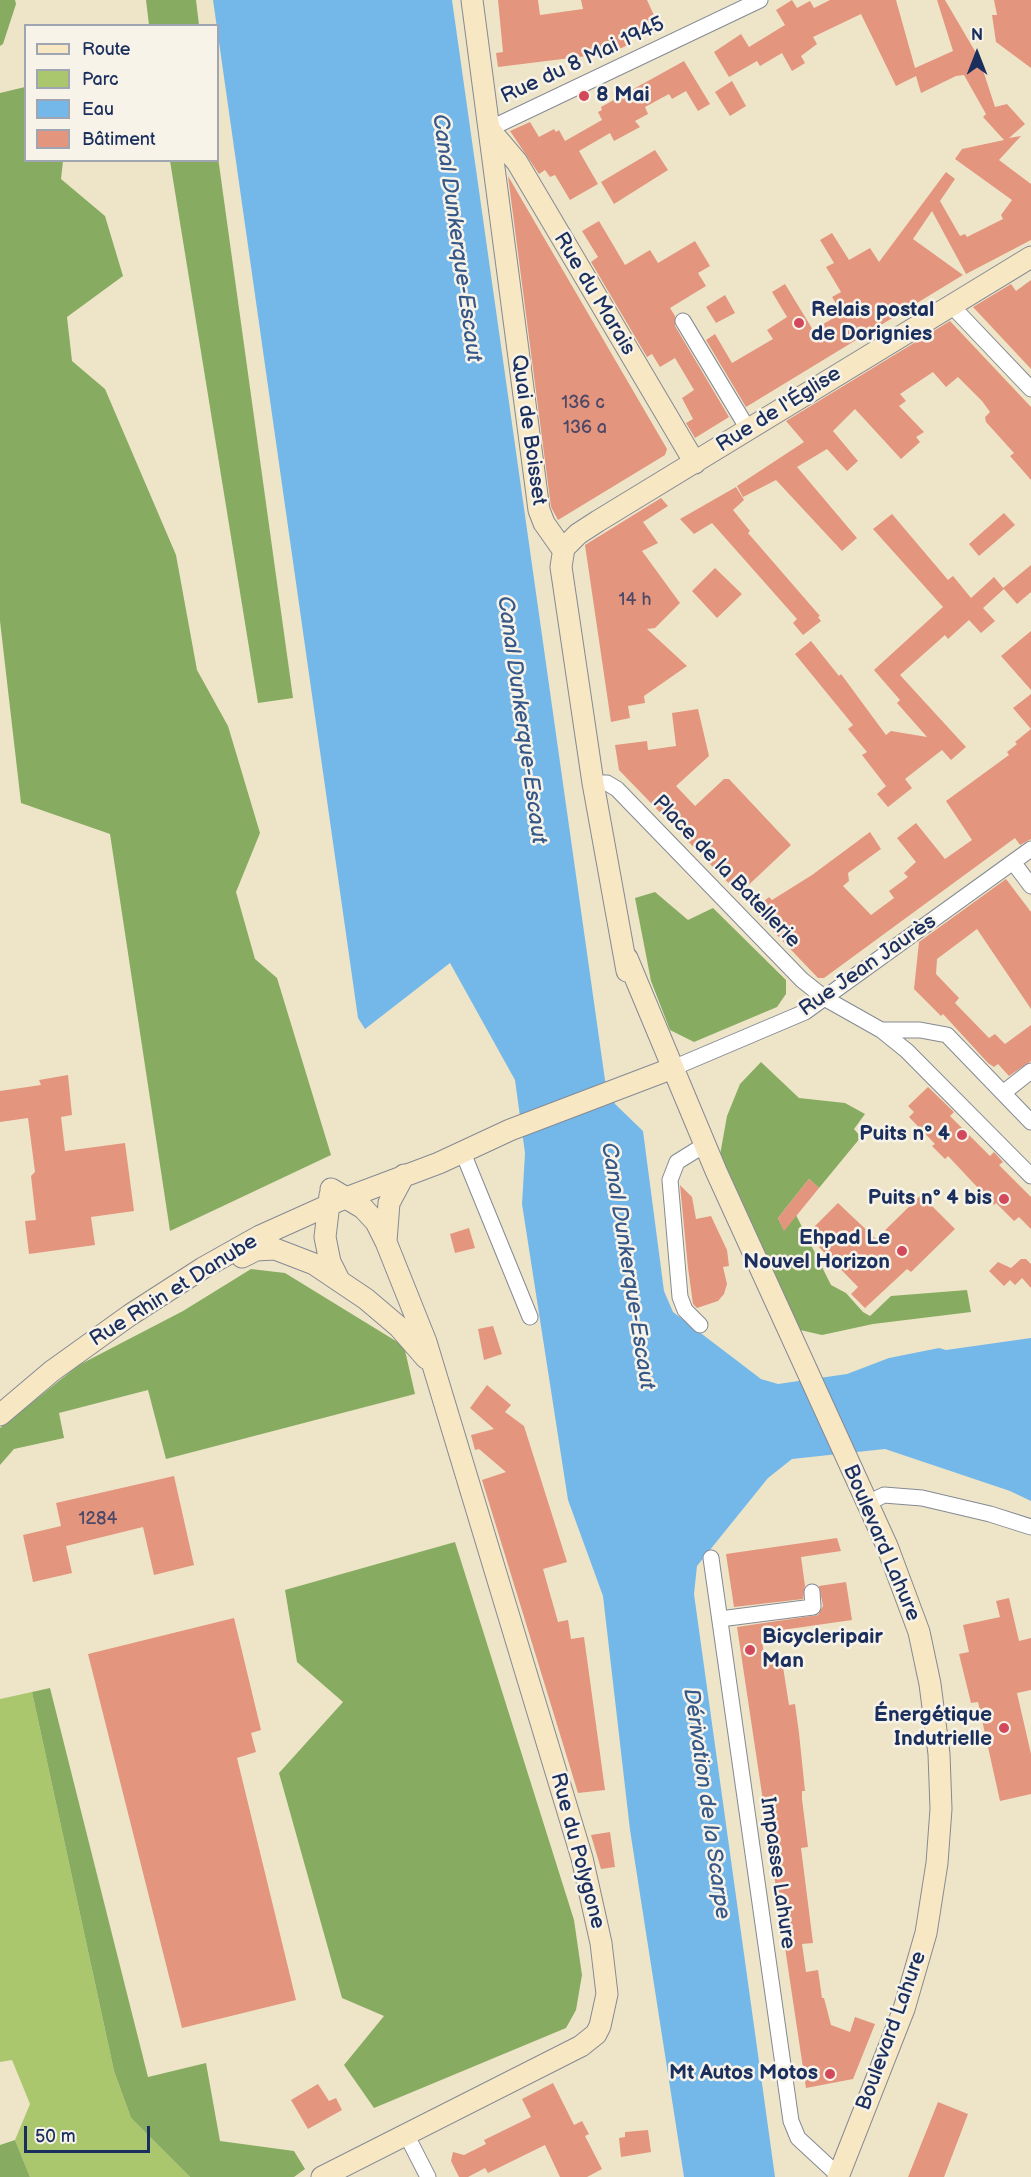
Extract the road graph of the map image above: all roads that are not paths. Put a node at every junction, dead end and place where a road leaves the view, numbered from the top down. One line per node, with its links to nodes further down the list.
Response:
1 (472, 0): 3 (main road, Quai de Boisset)
2 (760, 0): 3 (street, Rue du 8 Mai 1945)
3 (489, 129): 9 (main road, Rue du Marais); 10 (main road, Quai de Boisset)
4 (1031, 257): 5 (main road, Rue de l'Église)
5 (950, 304): 7 (street); 8 (main road, Rue de l'Église)
6 (684, 321): 8 (street)
7 (1031, 390)
8 (748, 429): 9 (main road, Rue de l'Église)
9 (694, 462): 10 (main road, Rue de l'Église)
10 (563, 550): 11 (main road)
11 (593, 783): 15 (street, Place de la Batellerie); 17 (main road)
12 (1031, 849): 13 (street, Rue Jean Jaurès)
13 (1013, 862): 14 (street); 15 (street, Rue Jean Jaurès)
14 (1031, 886)
15 (826, 999): 16 (street, Place de la Batellerie); 17 (street, Rue Jean Jaurès)
16 (880, 1030): 19 (street); 25 (street, Place de la Batellerie)
17 (667, 1071): 21 (main road, Rue Jean Jaurès); 22 (main road, Boulevard Lahure)
18 (1031, 1071): 19 (street)
19 (1003, 1093): 20 (street)
20 (1031, 1122)
21 (503, 1133): 23 (main road, Rue Rhin et Danube); 26 (main road, Rue Rhin et Danube)
22 (703, 1146): 31 (street); 35 (main road, Boulevard Lahure)
23 (463, 1153): 24 (main road, Rue Rhin et Danube); 30 (street)
24 (404, 1175): 26 (main road, Rue Rhin et Danube); 27 (main road, Rue du Polygone)
25 (1031, 1176)
26 (335, 1197): 27 (main road, Rue du Polygone); 28 (main road, Rue du Polygone); 29 (main road, Rue Rhin et Danube); 33 (main road, Rue Rhin et Danube)
27 (386, 1242): 32 (main road, Rue du Polygone)
28 (339, 1280): 29 (main road, Rue du Polygone); 32 (main road, Rue du Polygone)
29 (167, 1291): 34 (main road, Rue Rhin et Danube)
30 (530, 1317)
31 (700, 1325)
32 (434, 1374): 40 (main road, Rue du Polygone)
33 (0, 1397)
34 (0, 1415)
35 (868, 1503): 36 (street); 41 (main road, Boulevard Lahure)
36 (1031, 1527)
37 (711, 1558): 39 (street, Impasse Lahure)
38 (812, 1592): 39 (street)
39 (720, 1619): 41 (street, Impasse Lahure)
40 (406, 2134): 42 (main road, Rue du Polygone); 43 (street)
41 (838, 2176)
42 (322, 2177)
43 (428, 2177)

